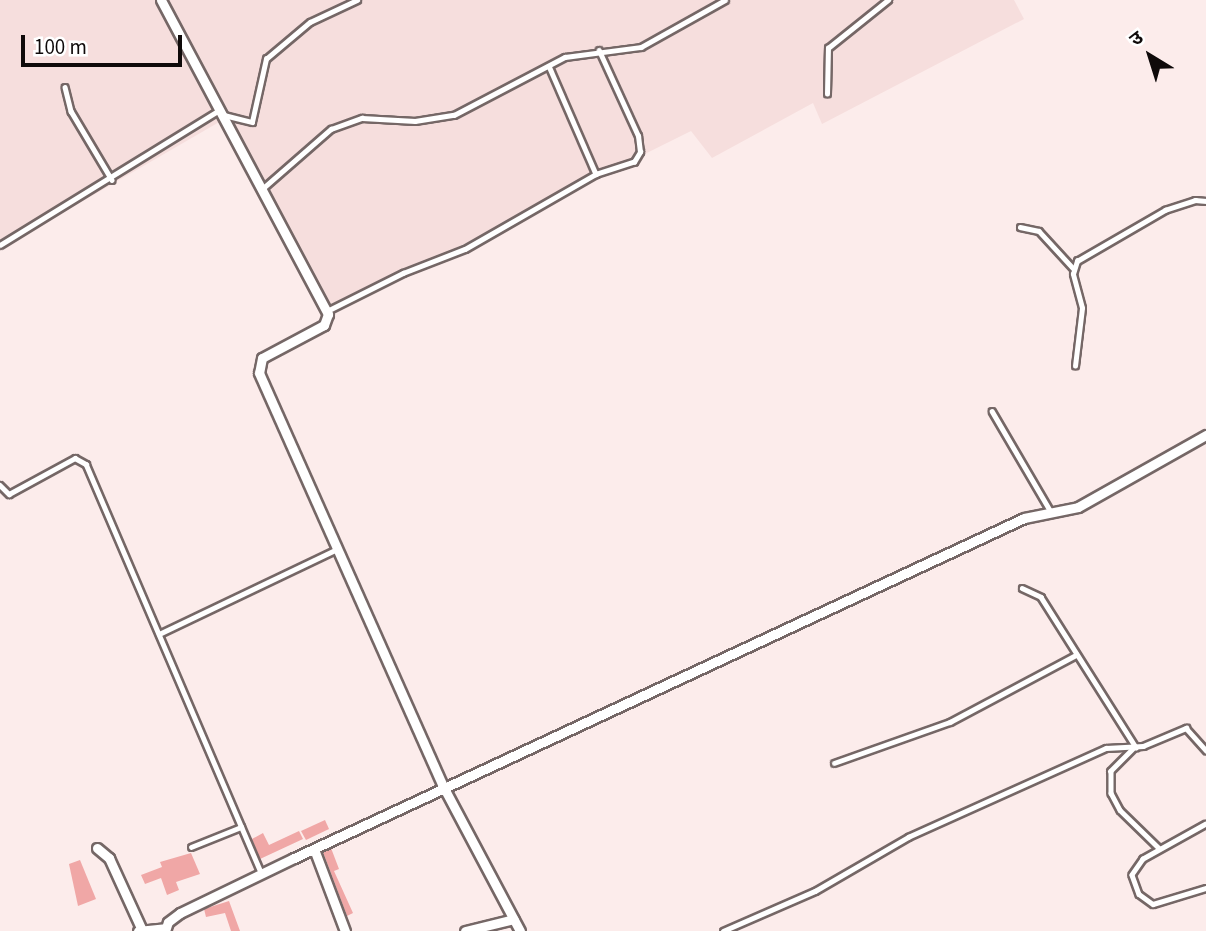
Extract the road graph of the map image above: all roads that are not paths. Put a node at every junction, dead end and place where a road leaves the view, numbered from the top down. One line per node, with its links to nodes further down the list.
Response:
1 (161, 0): 9 (street)
2 (357, 0): 9 (lane)
3 (725, 0): 5 (lane)
4 (888, 0): 8 (lane)
5 (599, 51): 6 (lane); 10 (lane)
6 (550, 66): 10 (lane); 12 (lane)
7 (65, 87): 11 (lane)
8 (827, 94)
9 (219, 112): 11 (lane); 12 (street)
10 (596, 174): 17 (lane)
11 (112, 180): 15 (lane)
12 (260, 190): 17 (street)
13 (1206, 201): 16 (lane)
14 (1020, 227): 16 (lane)
15 (0, 245)
16 (1073, 268): 18 (lane)
17 (326, 311): 23 (street)
18 (1075, 366)
19 (992, 411): 22 (lane)
20 (1206, 435): 22 (street)
21 (0, 485): 25 (lane)
22 (1051, 512): 30 (street)
23 (337, 549): 25 (lane); 30 (street)
24 (1022, 588): 26 (lane)
25 (159, 634): 32 (lane)
26 (1076, 655): 27 (lane); 29 (lane)
27 (1136, 747): 28 (lane); 35 (lane); 46 (lane)
28 (1206, 750)
29 (834, 763)
30 (444, 788): 36 (street); 39 (street)
31 (1206, 824): 35 (lane)
32 (241, 827): 34 (lane); 37 (lane)
33 (97, 848): 42 (street)
34 (191, 848)
35 (1159, 848): 38 (lane)
36 (314, 849): 37 (street); 40 (street)
37 (261, 874): 41 (street)
38 (1206, 888)
39 (514, 919): 44 (street); 45 (street)
40 (343, 928): 43 (street)
41 (165, 930): 42 (street)
42 (140, 931)
43 (332, 931)
44 (465, 931)
45 (520, 931)
46 (723, 931)

